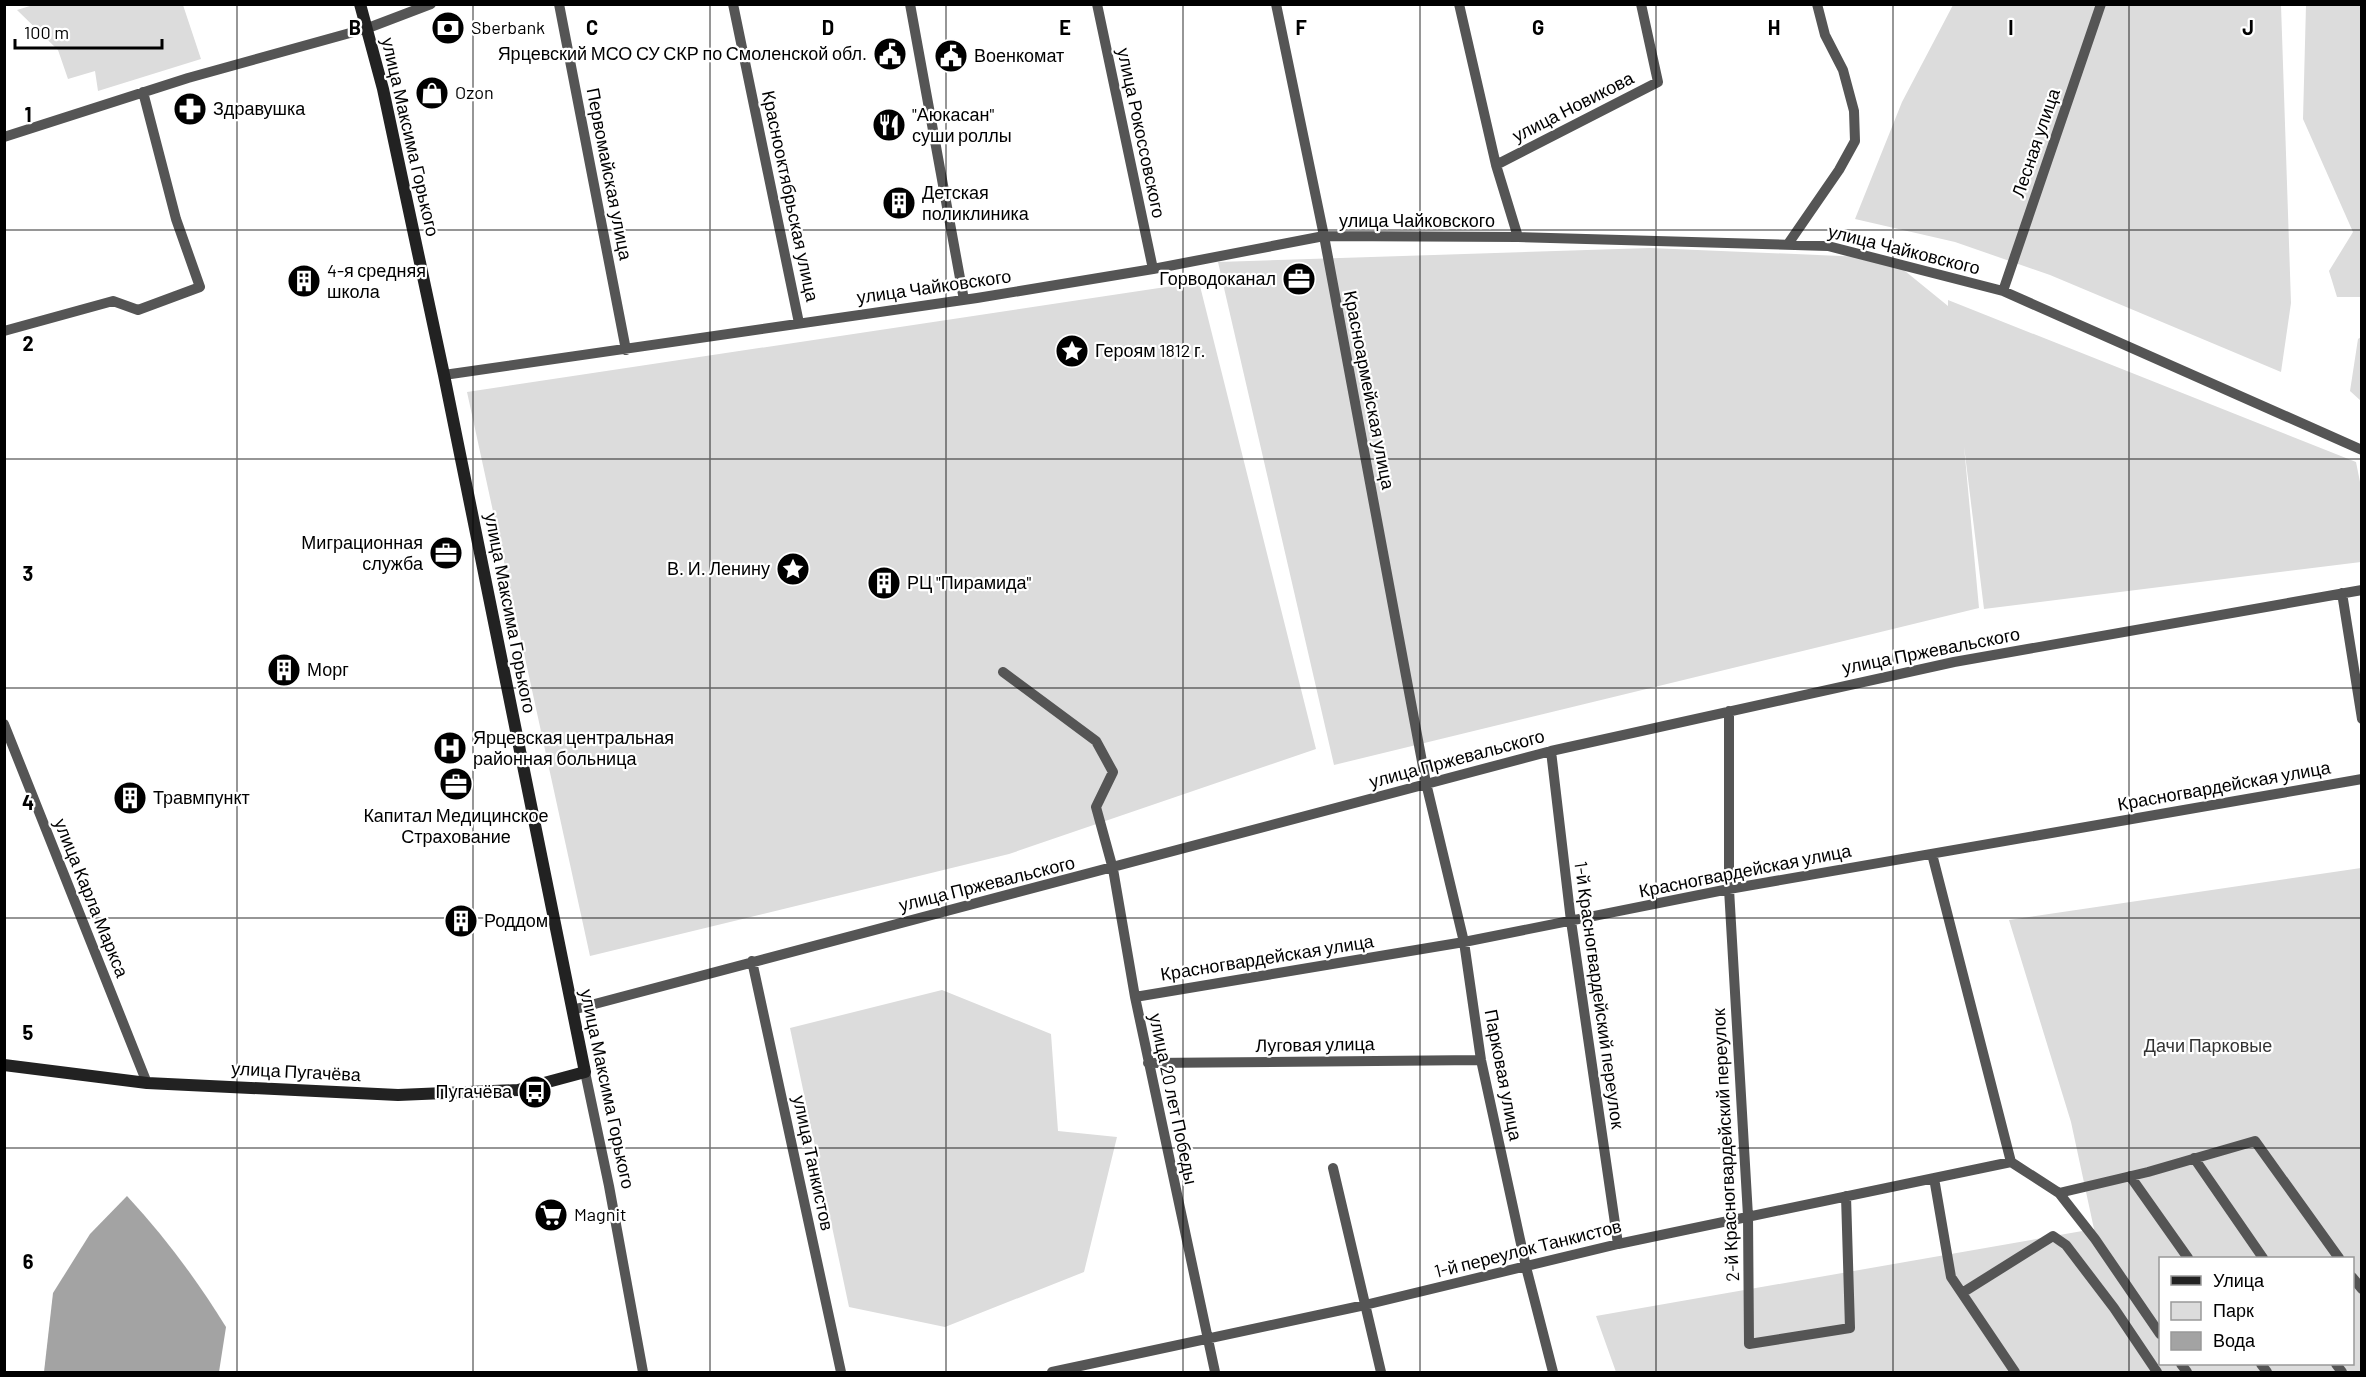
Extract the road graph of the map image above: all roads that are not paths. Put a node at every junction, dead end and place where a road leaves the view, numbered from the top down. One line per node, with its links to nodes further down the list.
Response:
1 (360, 4): 12 (street, улица Максима Горького)
2 (431, 4): 12 (street)
3 (559, 4): 24 (street, Первомайская улица)
4 (734, 4): 22 (street, Краснооктябрьская улица)
5 (910, 4): 21 (street)
6 (1097, 4): 19 (street, улица Рокоссовского)
7 (1276, 4): 16 (street, Красноармейская улица)
8 (1460, 4): 15 (street)
9 (1641, 4): 15 (street, улица Новикова)
10 (1817, 4): 18 (street)
11 (2101, 4): 20 (street, Лесная улица)
12 (368, 28): 13 (street); 25 (street, улица Максима Горького)
13 (143, 92): 14 (street); 23 (street)
14 (4, 137)
15 (1496, 165): 17 (street)
16 (1324, 236): 17 (street, улица Чайковского); 19 (street, улица Чайковского); 35 (street, Красноармейская улица)
17 (1518, 237): 18 (street, улица Чайковского)
18 (1788, 244): 20 (street, улица Чайковского)
19 (1154, 269): 21 (street, улица Чайковского)
20 (2003, 291): 26 (street, улица Чайковского)
21 (964, 300): 22 (street, улица Чайковского)
22 (799, 323): 24 (street, улица Чайковского)
23 (4, 332)
24 (626, 350): 25 (street, улица Чайковского)
25 (444, 375): 43 (street, улица Максима Горького)
26 (2361, 450)
27 (2361, 590): 28 (street, улица Пржевальского)
28 (2342, 593): 30 (street, улица Пржевальского); 31 (street)
29 (1003, 672): 37 (street, улица 20 лет Победы)
30 (1729, 711): 33 (street, улица Пржевальского); 38 (street, 2-й Красногвардейский переулок)
31 (2361, 719)
32 (4, 724): 48 (street, улица Карла Маркса)
33 (1551, 751): 35 (street, улица Пржевальского); 39 (street, 1-й Красногвардейский переулок)
34 (2361, 779): 36 (street, Красногвардейская улица)
35 (1426, 783): 37 (street, улица Пржевальского); 40 (street, Парковая улица)
36 (1932, 854): 38 (street, Красногвардейская улица); 50 (street)
37 (1113, 869): 41 (street, улица Пржевальского); 42 (street, улица 20 лет Победы)
38 (1730, 889): 39 (street, Красногвардейская улица); 56 (street, 2-й Красногвардейский переулок)
39 (1571, 921): 40 (street, Красногвардейская улица); 57 (street, 1-й Красногвардейский переулок)
40 (1464, 942): 42 (street, Красногвардейская улица); 44 (street, Парковая улица)
41 (752, 962): 43 (street, улица Пржевальского); 67 (street, улица Танкистов)
42 (1135, 997): 45 (street, улица 20 лет Победы)
43 (572, 1010): 47 (street, улица Максима Горького)
44 (1482, 1060): 45 (street, Луговая улица); 61 (street, Парковая улица)
45 (1148, 1063): 65 (street, улица 20 лет Победы)
46 (4, 1065): 48 (street, улица Пугачёва)
47 (585, 1072): 48 (street, улица Пугачёва); 66 (street, улица Максима Горького)
48 (147, 1083)
49 (2194, 1158): 52 (street); 59 (street); 60 (street)
50 (2012, 1162): 53 (street, 1-й переулок Танкистов); 54 (street)
51 (1333, 1168): 63 (street)
52 (2130, 1176): 54 (street); 58 (street)
53 (1934, 1178): 55 (street, 1-й переулок Танкистов); 62 (street)
54 (2059, 1193): 64 (street)
55 (1846, 1196): 56 (street, 1-й переулок Танкистов); 56 (street, 2-й Красногвардейский переулок)
56 (1748, 1216): 57 (street, 1-й переулок Танкистов)
57 (1618, 1244): 61 (street, 1-й переулок Танкистов)
58 (2187, 1257)
59 (2262, 1257)
60 (2338, 1257)
61 (1526, 1267): 63 (street, 1-й переулок Танкистов); 71 (street, Парковая улица)
62 (1962, 1293): 72 (street); 73 (street)
63 (1365, 1305): 65 (street, 1-й переулок Танкистов); 70 (street)
64 (2159, 1333)
65 (1207, 1338): 68 (street, 1-й переулок Танкистов); 69 (street, улица 20 лет Победы)
66 (644, 1372)
67 (841, 1372)
68 (1052, 1372)
69 (1215, 1372)
70 (1381, 1372)
71 (1552, 1372)
72 (2015, 1372)
73 (2157, 1372)

